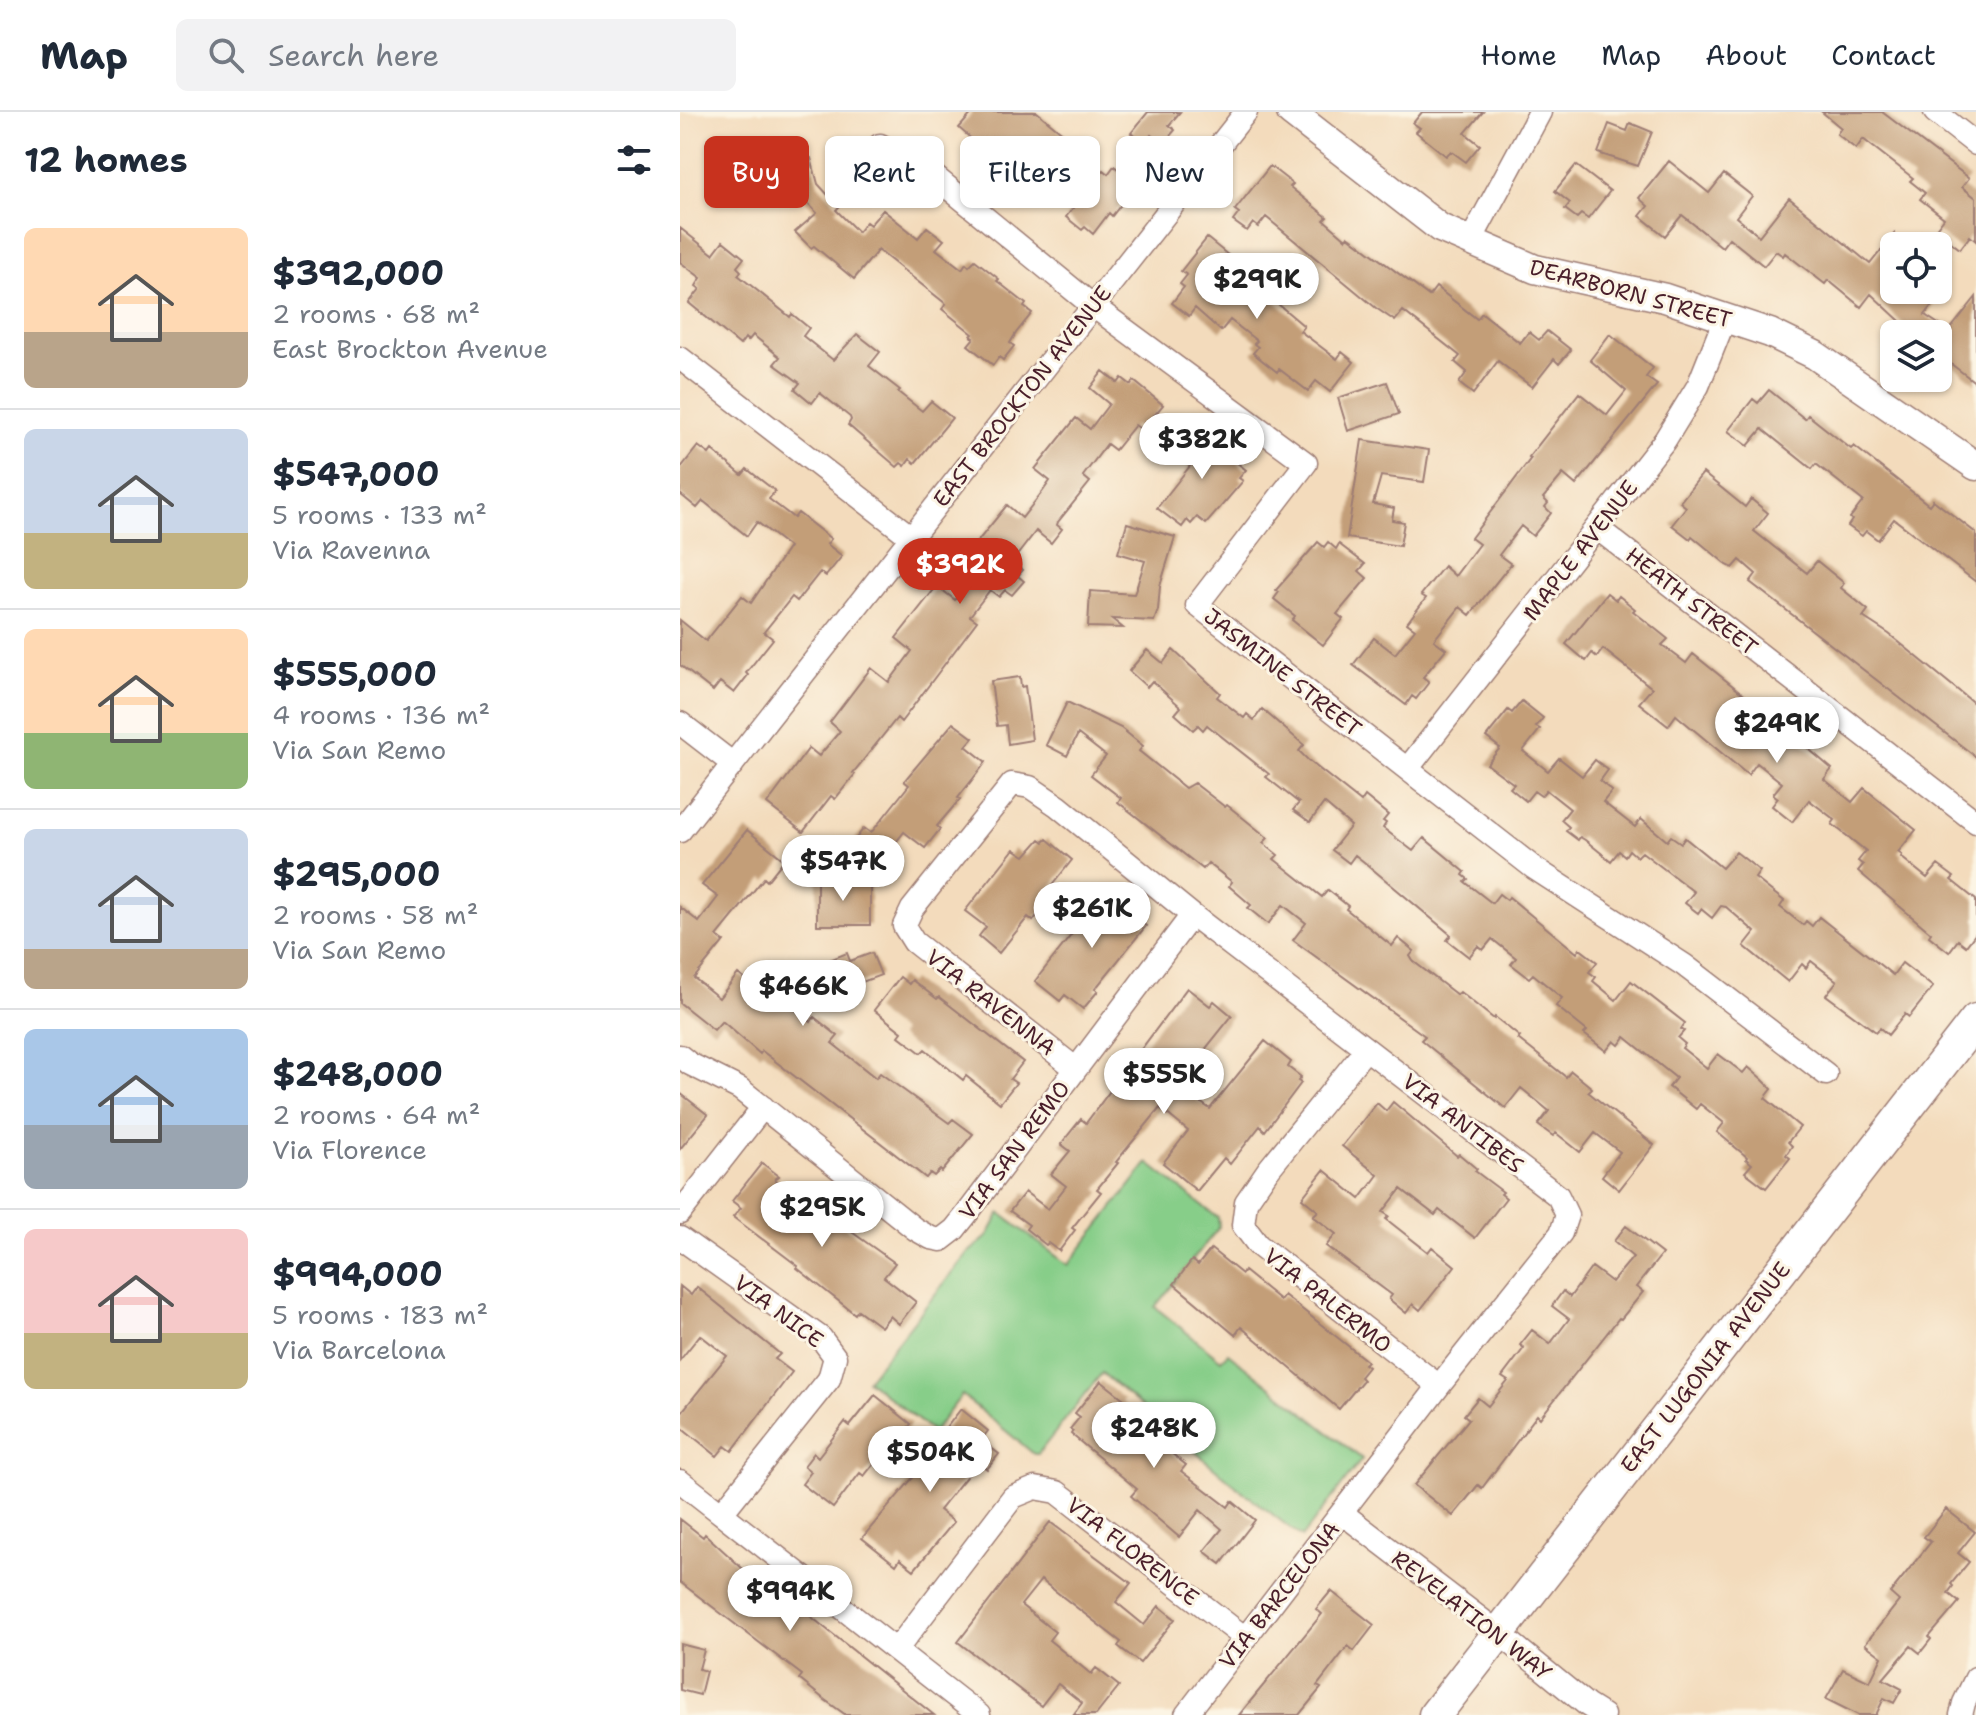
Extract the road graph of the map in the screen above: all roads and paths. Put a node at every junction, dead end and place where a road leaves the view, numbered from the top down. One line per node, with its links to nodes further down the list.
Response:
1 (1246, 112): 8 (street, EAST BROCKTON AVENUE)
2 (1291, 112): 7 (street, DEARBORN STREET)
3 (1540, 112): 7 (street)
4 (1935, 112): 5 (street)
5 (1976, 144)
6 (944, 184): 8 (street, JASMINE STREET)
7 (1470, 242): 9 (street, DEARBORN STREET)
8 (1093, 306): 13 (street, EAST BROCKTON AVENUE); 16 (street, JASMINE STREET)
9 (1726, 316): 11 (street, DEARBORN STREET); 12 (street, MAPLE AVENUE)
10 (680, 358): 13 (street)
11 (1976, 466)
12 (1597, 528): 16 (street, MAPLE AVENUE); 18 (street, HEATH STREET)
13 (911, 537): 15 (street, EAST BROCKTON AVENUE)
14 (680, 723): 15 (street)
15 (733, 764): 19 (street, EAST BROCKTON AVENUE)
16 (1408, 768): 25 (street, JASMINE STREET)
17 (1058, 806): 20 (street, VIA ANTIBES); 24 (street, VIA RAVENNA)
18 (1976, 822)
19 (680, 831)
20 (1192, 915): 22 (street, VIA ANTIBES); 24 (street, VIA SAN REMO)
21 (1976, 1020): 33 (main road, EAST LUGONIA AVENUE)
22 (1366, 1049): 29 (street, VIA PALERMO); 29 (street, VIA ANTIBES)
23 (680, 1056): 26 (street, VIA SAN REMO)
24 (1075, 1068): 26 (street, VIA SAN REMO)
25 (1826, 1074)
26 (763, 1107): 27 (street)
27 (680, 1213)
28 (680, 1238): 31 (street, VIA NICE)
29 (1439, 1386): 32 (street, VIA ANTIBES)
30 (680, 1481): 31 (street)
31 (722, 1513): 35 (street)
32 (1342, 1513): 33 (street, REVELATION WAY); 34 (street, VIA BARCELONA)
33 (1499, 1633): 39 (main road, EAST LUGONIA AVENUE); 40 (street, REVELATION WAY)
34 (1245, 1638): 35 (street, VIA FLORENCE); 38 (street, VIA BARCELONA)
35 (897, 1649): 37 (street)
36 (1976, 1678): 41 (street)
37 (979, 1715)
38 (1186, 1715)
39 (1435, 1715)
40 (1603, 1715)
41 (1961, 1715)

